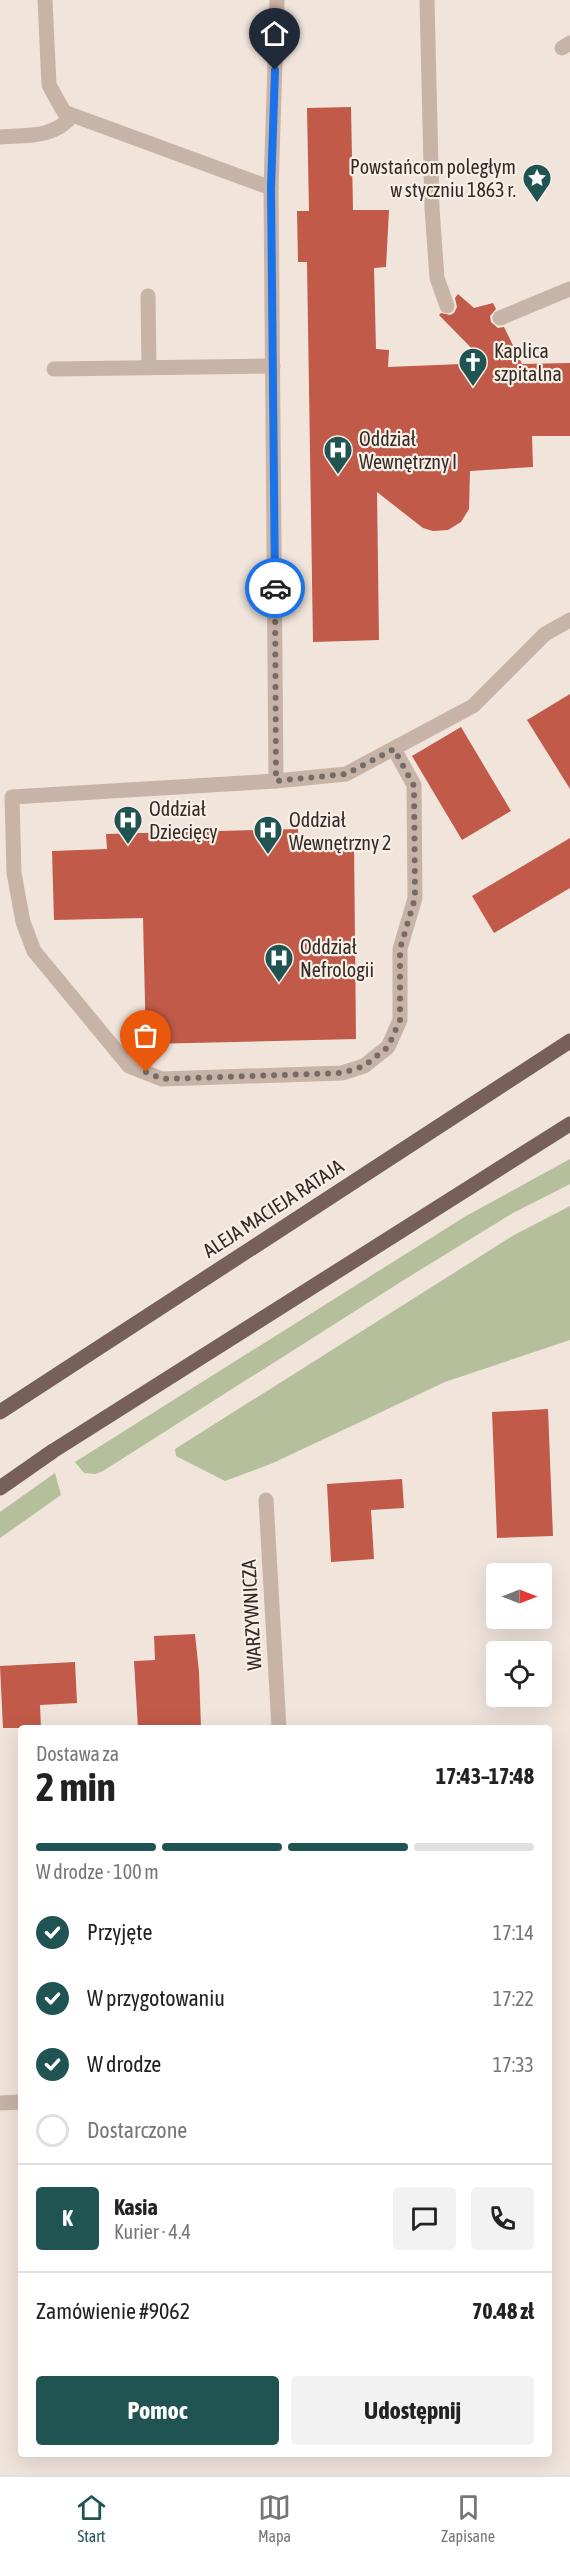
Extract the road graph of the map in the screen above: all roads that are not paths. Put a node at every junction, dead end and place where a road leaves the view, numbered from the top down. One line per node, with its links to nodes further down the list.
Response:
1 (45, 0): 4 (lane)
2 (277, 0): 6 (lane)
3 (427, 0): 9 (lane)
4 (72, 116): 5 (lane); 6 (lane)
5 (0, 137)
6 (271, 188): 11 (lane)
7 (570, 289): 10 (lane)
8 (148, 296): 12 (lane)
9 (447, 306)
10 (500, 318)
11 (273, 366): 12 (lane); 16 (lane)
12 (149, 367): 13 (lane)
13 (54, 369)
14 (570, 620): 15 (lane)
15 (394, 749): 16 (lane); 17 (lane)
16 (276, 781): 17 (lane)
17 (6, 796)
18 (570, 1041): 20 (main road, ALEJA MACIEJA RATAJA)
19 (570, 1124): 21 (main road)
20 (0, 1412)
21 (0, 1488)
22 (266, 1500): 23 (lane, WARZYWNICZA)
23 (279, 1725)
24 (18, 2102): 25 (lane)
25 (0, 2103)

